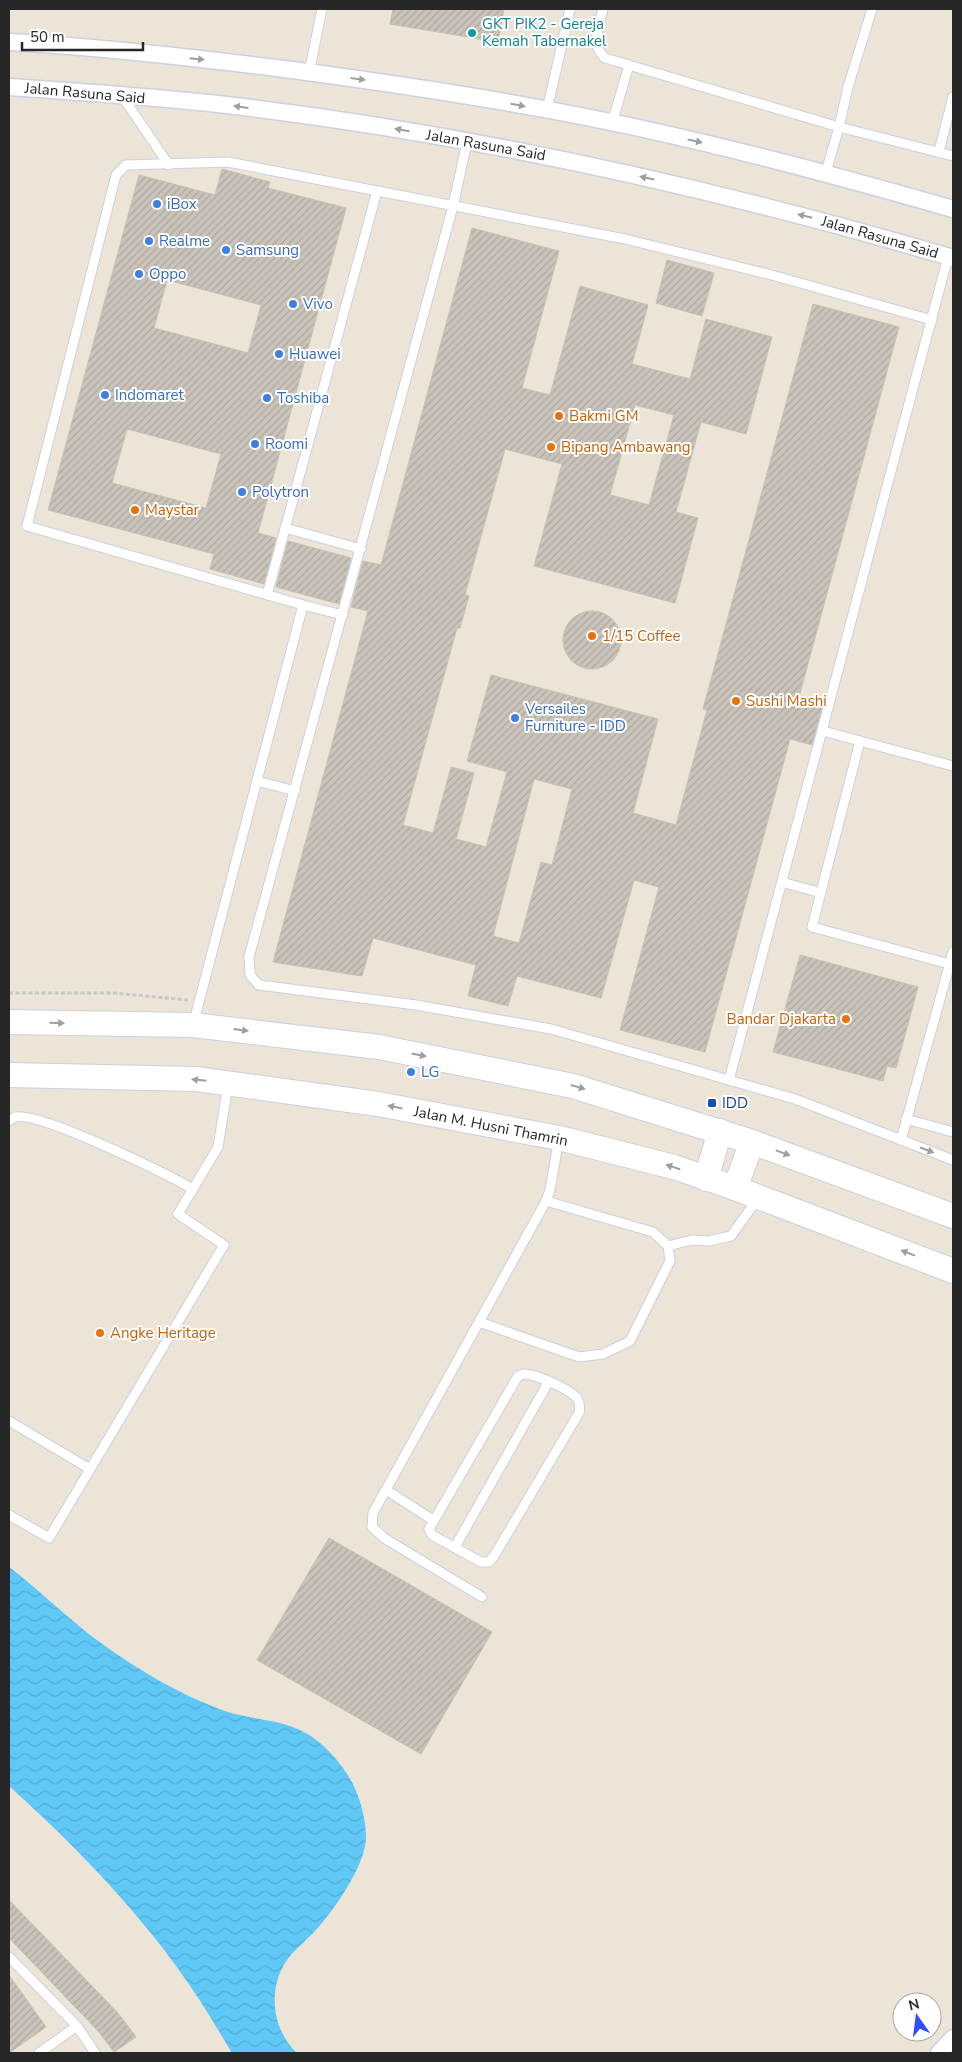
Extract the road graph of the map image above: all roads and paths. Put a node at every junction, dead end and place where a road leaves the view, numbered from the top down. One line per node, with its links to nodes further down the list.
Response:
1 (322, 9): 7 (lane)
2 (570, 9): 11 (lane)
3 (603, 9): 6 (lane)
4 (872, 9): 13 (lane)
5 (9, 42): 7 (street, one-way to 7)
6 (628, 65): 12 (lane); 13 (lane)
7 (309, 72): 11 (street, one-way to 11)
8 (9, 87): 9 (street, Jalan Rasuna Said)
9 (122, 96): 14 (street, Jalan Rasuna Said, one-way to 9); 17 (lane)
10 (953, 97): 15 (lane)
11 (547, 110): 12 (street)
12 (612, 123): 18 (street, one-way to 18)
13 (839, 127): 15 (lane); 18 (lane)
14 (467, 142): 20 (lane); 22 (street, Jalan Rasuna Said, one-way to 14)
15 (939, 151): 16 (lane)
16 (953, 156)
17 (169, 165): 19 (lane); 26 (lane)
18 (826, 172): 21 (street)
19 (377, 191): 20 (lane); 24 (lane)
20 (453, 206): 23 (lane); 25 (lane)
21 (953, 209)
22 (951, 257): 23 (lane)
23 (932, 320): 29 (lane)
24 (286, 528): 25 (lane); 26 (lane)
25 (361, 549): 28 (lane)
26 (267, 594): 27 (lane)
27 (303, 605): 28 (lane); 32 (lane)
28 (342, 615): 33 (lane)
29 (823, 731): 30 (lane); 34 (lane)
30 (860, 741): 31 (lane); 35 (lane)
31 (953, 766)
32 (257, 781): 33 (lane); 39 (lane)
33 (295, 790): 43 (lane)
34 (782, 882): 35 (lane); 43 (lane)
35 (821, 893): 37 (lane)
36 (953, 952): 37 (lane)
37 (952, 964): 45 (lane)
38 (9, 993): 39 (path)
39 (199, 1001): 41 (lane)
40 (9, 1022): 41 (main road, one-way to 41)
41 (193, 1024): 47 (main road, one-way to 47)
42 (9, 1075): 44 (main road, Jalan M. Husni Thamrin, one-way to 42)
43 (729, 1080): 50 (lane)
44 (229, 1083): 49 (main road, Jalan M. Husni Thamrin, one-way to 44); 55 (lane)
45 (906, 1119): 48 (lane); 50 (lane)
46 (9, 1121): 55 (lane)
47 (720, 1131): 51 (main road); 53 (main road)
48 (953, 1132)
49 (559, 1138): 53 (main road, Jalan M. Husni Thamrin, one-way to 49); 57 (lane)
50 (901, 1140): 52 (lane, one-way to 52)
51 (752, 1142): 54 (main road); 58 (main road, one-way to 58)
52 (953, 1160)
53 (706, 1179): 54 (main road, Jalan M. Husni Thamrin)
54 (735, 1188): 56 (main road, Jalan M. Husni Thamrin)
55 (193, 1189): 64 (lane)
56 (759, 1197): 59 (lane); 60 (main road, Jalan M. Husni Thamrin, one-way to 56)
57 (546, 1201): 59 (lane); 61 (lane)
58 (953, 1216)
59 (668, 1246): 61 (lane)
60 (953, 1271)
61 (479, 1322): 65 (lane)
62 (549, 1381): 67 (lane); 68 (lane); 68 (lane)
63 (9, 1421): 64 (lane)
64 (90, 1469): 66 (lane)
65 (386, 1490): 67 (lane); 69 (lane)
66 (9, 1515)
67 (433, 1520): 68 (lane)
68 (455, 1547)
69 (482, 1597)
70 (11, 1962): 71 (lane)
71 (76, 2026): 73 (lane); 74 (lane)
72 (953, 2038): 75 (street)
73 (39, 2053)
74 (96, 2053)
75 (939, 2053)

